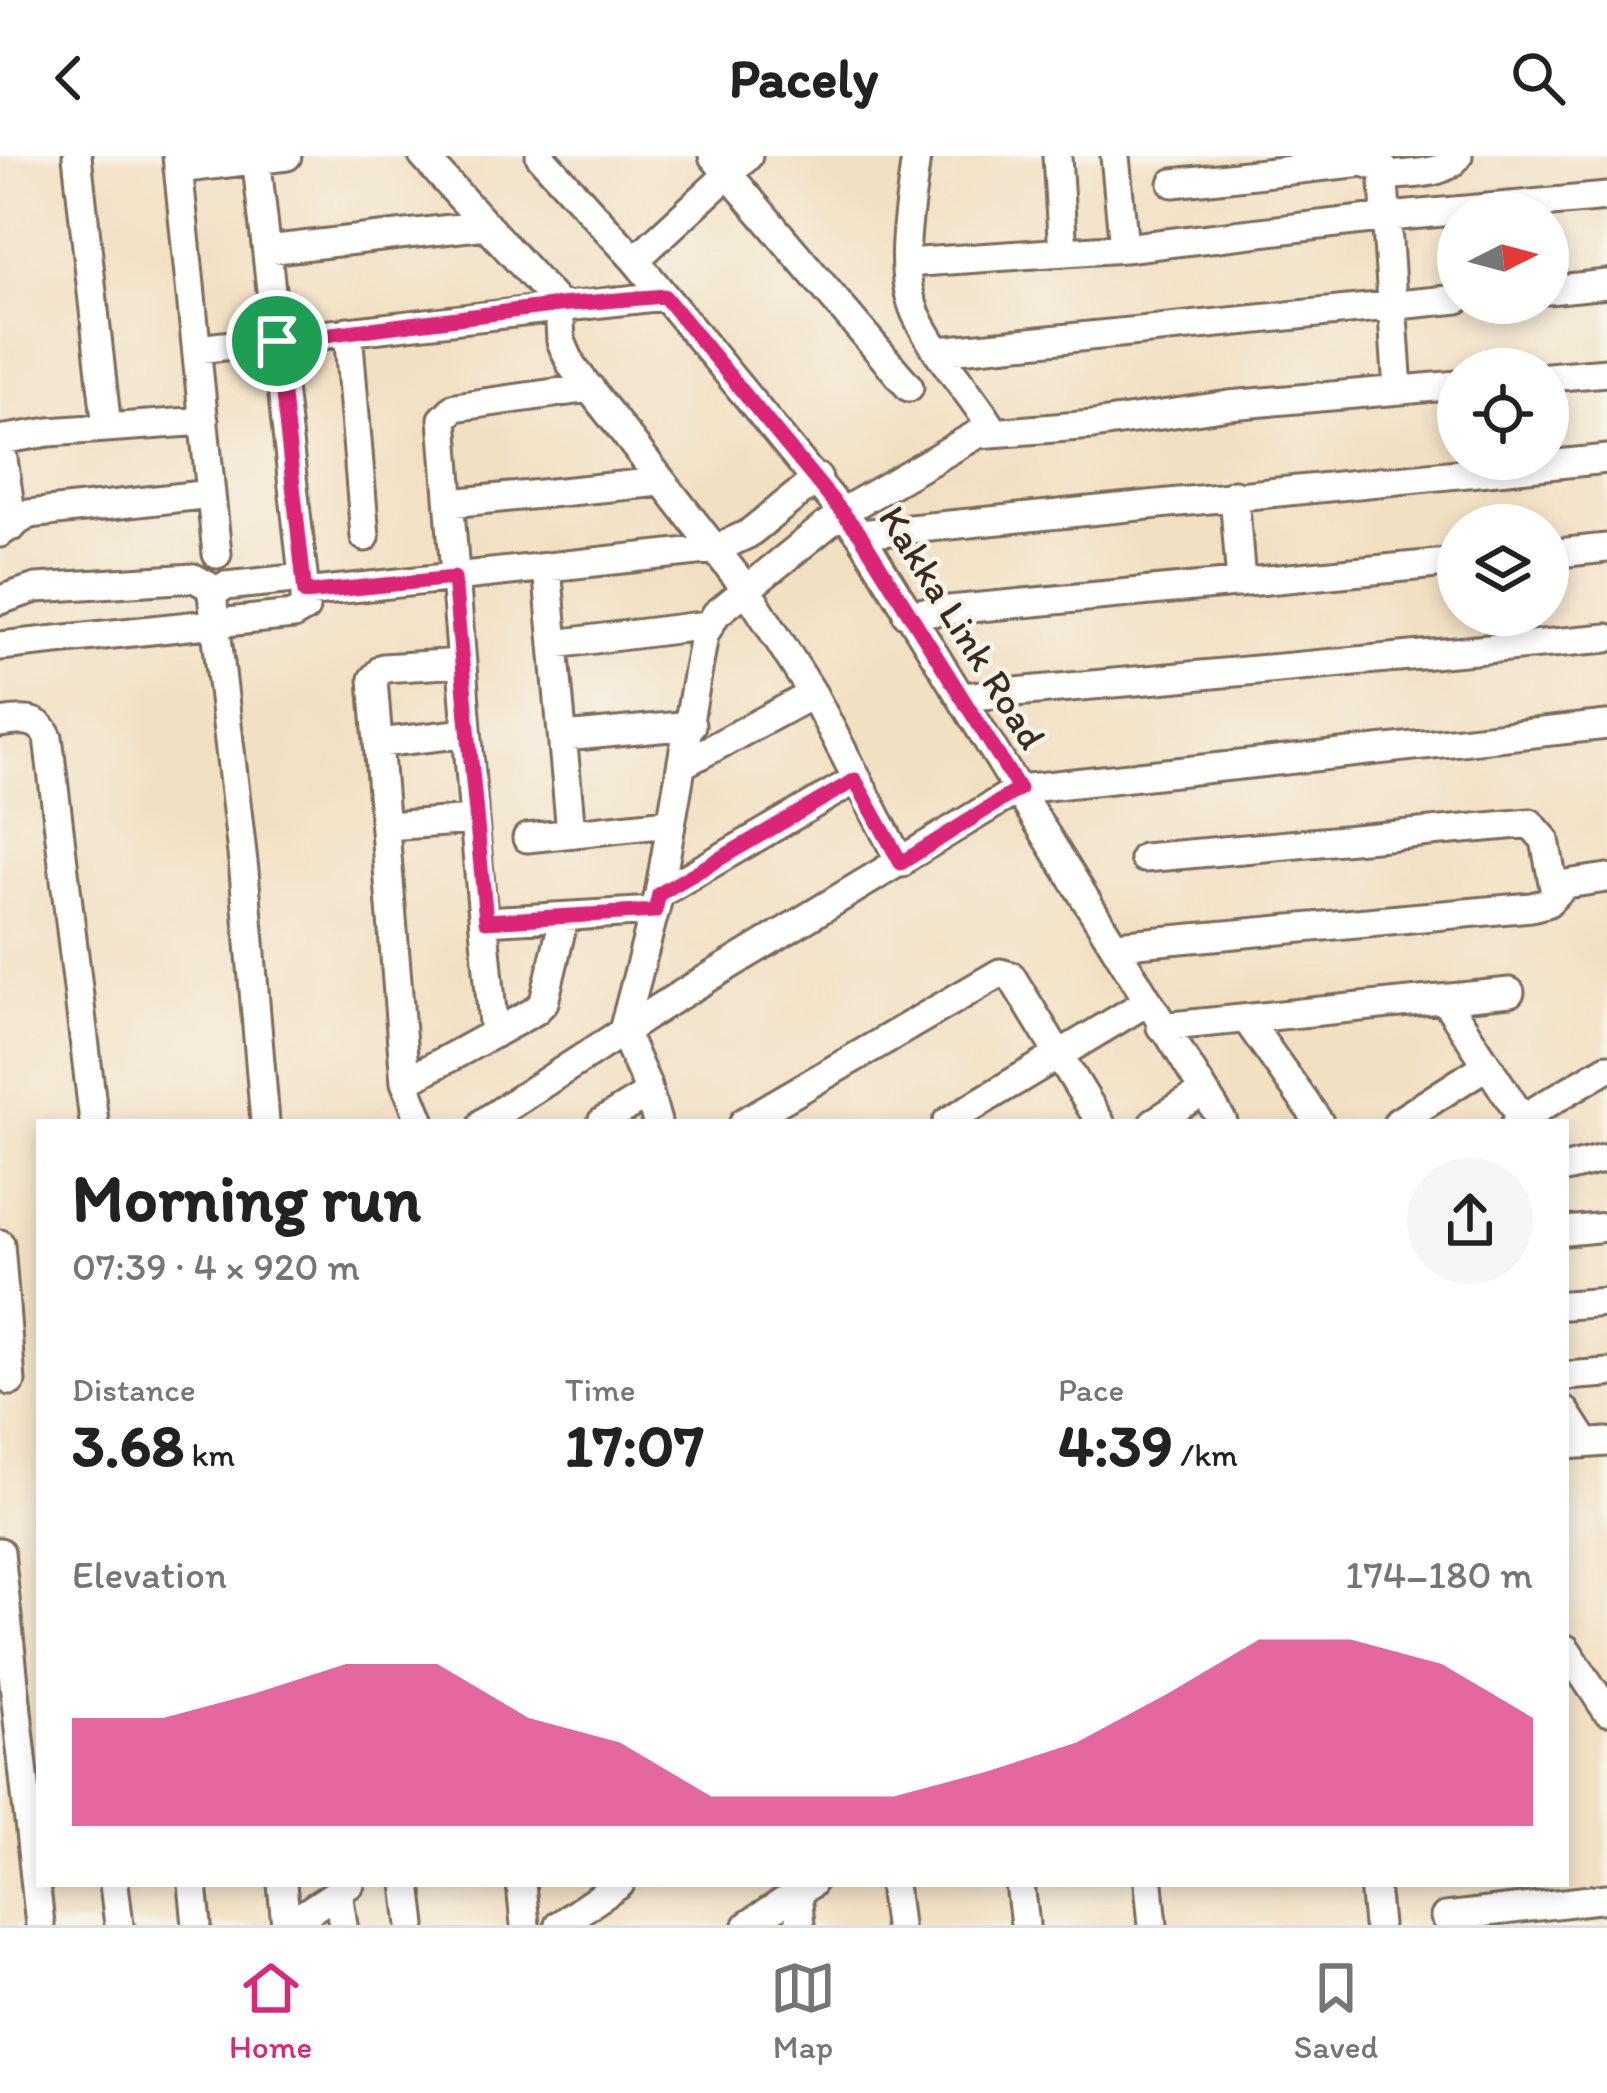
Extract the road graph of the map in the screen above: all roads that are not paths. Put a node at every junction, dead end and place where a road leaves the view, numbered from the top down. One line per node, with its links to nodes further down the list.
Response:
1 (77, 156): 39 (street)
2 (287, 156): 9 (street)
3 (424, 156): 16 (street)
4 (541, 156): 20 (street, Kakka Link Road)
5 (916, 156): 21 (street)
6 (1057, 156): 19 (street)
7 (1115, 156): 17 (street)
8 (1458, 156): 12 (street)
9 (256, 157): 10 (street); 18 (street)
10 (178, 162): 30 (street)
11 (729, 162): 20 (street); 34 (street)
12 (1385, 176): 13 (street); 15 (street)
13 (1173, 183)
14 (1607, 197): 15 (street)
15 (1388, 217): 17 (street); 27 (street)
16 (486, 225): 18 (street); 26 (street)
17 (1124, 248): 19 (street)
18 (267, 250): 29 (street)
19 (1064, 251): 21 (street)
20 (635, 260): 24 (street, Kakka Link Road)
21 (906, 263): 31 (street)
22 (1607, 284): 23 (street)
23 (1569, 288)
24 (664, 296): 26 (street); 43 (street, Kakka Link Road)
25 (1437, 301): 27 (street)
26 (559, 305): 28 (street); 36 (street)
27 (1393, 306): 31 (street); 37 (street)
28 (348, 331): 29 (street); 50 (street)
29 (277, 341): 30 (street); 59 (street)
30 (197, 349): 38 (street)
31 (939, 351): 40 (street)
32 (1607, 372): 33 (street)
33 (1569, 375)
34 (909, 387)
35 (1437, 387): 37 (street)
36 (590, 388): 44 (street); 47 (street)
37 (1399, 390): 40 (street)
38 (204, 421): 39 (street); 45 (street)
39 (107, 428): 41 (street)
40 (994, 431): 48 (street)
41 (0, 440): 49 (street)
42 (1607, 459): 46 (street)
43 (818, 478): 48 (street, Kakka Link Road); 52 (street)
44 (661, 482): 47 (street); 52 (street)
45 (211, 494): 49 (street); 54 (street)
46 (1234, 494): 48 (street); 58 (street)
47 (451, 503): 57 (street)
48 (852, 522): 61 (street); 63 (street, Kakka Link Road)
49 (7, 530)
50 (365, 537)
51 (1607, 548): 53 (street)
52 (716, 549): 56 (street); 61 (street)
53 (1569, 552)
54 (217, 554)
55 (1437, 564): 58 (street)
56 (547, 567): 57 (street); 67 (street)
57 (454, 578): 59 (street); 69 (street)
58 (1241, 583): 63 (street)
59 (304, 585): 60 (street); 64 (street)
60 (214, 589): 62 (street); 64 (street)
61 (747, 590): 65 (street); 70 (street)
62 (0, 600)
63 (907, 614): 71 (street, Kakka Link Road)
64 (216, 624): 68 (street); 107 (street)
65 (707, 625): 67 (street); 74 (street)
66 (1607, 638): 71 (street)
67 (555, 644): 76 (street)
68 (0, 646)
69 (461, 662): 75 (street); 77 (street)
70 (813, 694): 78 (street); 79 (street)
71 (961, 697): 80 (street, Kakka Link Road)
72 (0, 723): 106 (street)
73 (1607, 724): 80 (street)
74 (691, 725): 76 (street); 78 (street)
75 (467, 734): 77 (street); 81 (street)
76 (565, 737): 84 (street)
77 (380, 743): 83 (street)
78 (683, 764): 82 (street)
79 (855, 780): 87 (street); 90 (street)
80 (1019, 789): 87 (street); 93 (street, Kakka Link Road)
81 (475, 820): 83 (street); 92 (street)
82 (669, 823): 84 (street); 90 (street)
83 (386, 826): 103 (street)
84 (571, 833): 85 (street)
85 (527, 838)
86 (1144, 858): 89 (street)
87 (901, 863): 98 (street)
88 (1607, 878): 89 (street)
89 (1555, 893): 93 (street)
90 (657, 903): 91 (street); 98 (street)
91 (564, 918): 92 (street); 99 (street)
92 (486, 921): 99 (street)
93 (1116, 944): 96 (street, Kakka Link Road)
94 (1510, 992): 95 (street)
95 (1445, 1000): 97 (street); 101 (street)
96 (1154, 1014): 97 (street); 100 (street); 104 (street, Kakka Link Road)
97 (1246, 1019): 117 (street)
98 (623, 1031): 105 (street); 109 (street)
99 (494, 1034): 103 (street)
100 (1059, 1055): 112 (street); 113 (street); 114 (street)
101 (1487, 1065): 118 (street); 119 (street)
102 (1607, 1068): 120 (street)
103 (405, 1082): 108 (street)
104 (1203, 1092): 115 (street); 116 (street, Kakka Link Road)
105 (649, 1093): 110 (street); 111 (street)
106 (94, 1119)
107 (265, 1119)
108 (420, 1119)
109 (489, 1119)
110 (607, 1119)
111 (656, 1119)
112 (749, 1119)
113 (952, 1119)
114 (1098, 1119)
115 (1159, 1119)
116 (1220, 1119)
117 (1317, 1119)
118 (1403, 1119)
119 (1518, 1119)
120 (1521, 1119)
121 (1607, 1158): 122 (street)
122 (1569, 1167)
123 (1607, 1227): 124 (street)
124 (1569, 1231)
125 (0, 1244): 130 (street)
126 (1607, 1302): 127 (street)
127 (1569, 1305)
128 (1607, 1373): 129 (street)
129 (1569, 1376)
130 (17, 1380)
131 (1569, 1417): 132 (street)
132 (1586, 1443)
133 (0, 1552): 150 (street)
134 (1569, 1654): 135 (street)
135 (1607, 1711)
136 (114, 1887): 151 (street)
137 (193, 1887): 152 (street)
138 (282, 1887): 153 (street)
139 (406, 1887): 155 (street)
140 (521, 1887): 156 (street)
141 (616, 1887): 157 (street)
142 (893, 1887): 160 (street)
143 (1020, 1887): 161 (street)
144 (1149, 1887): 162 (street)
145 (1374, 1887): 163 (street)
146 (344, 1888): 153 (street); 154 (street)
147 (804, 1889): 158 (street); 159 (street)
148 (1607, 1898): 149 (street)
149 (1445, 1917)
150 (40, 1925)
151 (119, 1925)
152 (197, 1925)
153 (287, 1925)
154 (343, 1925)
155 (412, 1925)
156 (525, 1925)
157 (559, 1925)
158 (748, 1925)
159 (800, 1925)
160 (898, 1925)
161 (1025, 1925)
162 (1154, 1925)
163 (1378, 1925)

